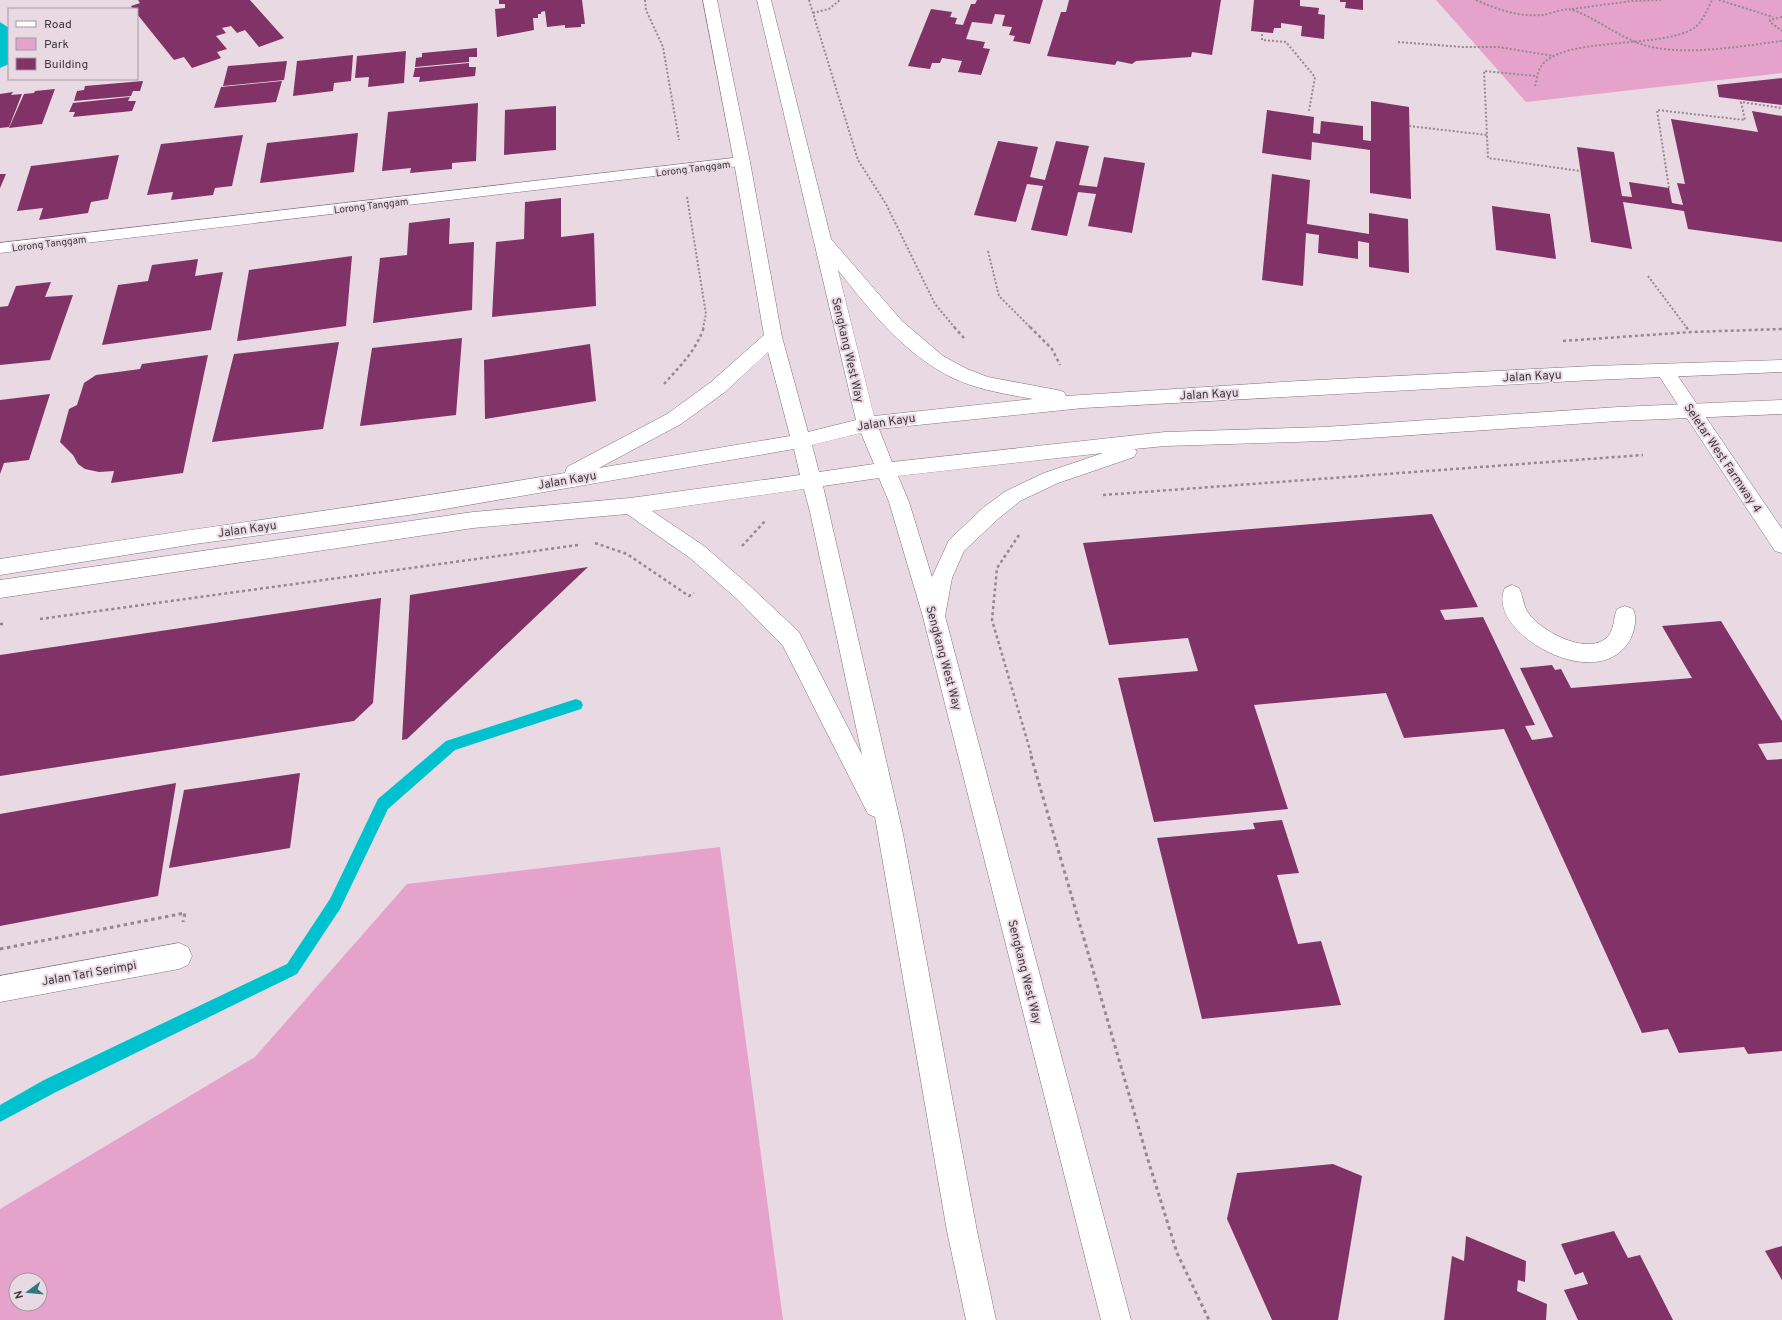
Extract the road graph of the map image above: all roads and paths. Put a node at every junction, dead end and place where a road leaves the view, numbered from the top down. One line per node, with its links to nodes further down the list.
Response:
1 (710, 0): 25 (main road)
2 (764, 0): 28 (main road, Sengkang West Way)
3 (809, 0): 10 (path)
4 (840, 0): 10 (path)
5 (1476, 0): 9 (path)
6 (1661, 0): 9 (path)
7 (1712, 0): 17 (path)
8 (1719, 0): 12 (path)
9 (1571, 9): 17 (path)
10 (813, 13): 35 (path)
11 (1782, 17): 12 (path)
12 (1773, 18): 13 (path)
13 (1782, 31)
14 (1262, 34): 22 (path)
15 (1782, 41): 17 (path)
16 (1398, 42): 18 (path)
17 (1638, 43): 18 (path)
18 (1555, 56): 19 (path)
19 (1535, 76): 20 (path); 24 (path)
20 (1535, 86)
21 (1782, 108): 27 (path)
22 (1309, 110)
23 (1409, 126): 24 (path)
24 (1487, 135): 26 (path)
25 (742, 162): 29 (main road, Lorong Tanggam); 34 (main road)
26 (1580, 171)
27 (1669, 188)
28 (822, 237): 40 (main road); 43 (main road, Sengkang West Way)
29 (0, 248)
30 (988, 251): 38 (path)
31 (1648, 276): 33 (path)
32 (1782, 329): 33 (path)
33 (1691, 332): 36 (path)
34 (773, 337): 45 (main road); 48 (main road)
35 (964, 338)
36 (1556, 342)
37 (1782, 366): 39 (main road, Jalan Kayu)
38 (1062, 370)
39 (1665, 371): 40 (main road, Jalan Kayu); 42 (main road, Seletar West Farmway 4)
40 (1083, 401): 43 (main road, Jalan Kayu)
41 (1782, 407): 42 (main road, Jalan Kayu)
42 (1692, 411): 44 (main road, Jalan Kayu); 55 (main road, Seletar West Farmway 4)
43 (867, 424): 45 (main road, Jalan Kayu); 47 (main road, Sengkang West Way)
44 (1165, 439): 47 (main road, Jalan Kayu); 61 (main road)
45 (801, 441): 48 (main road, Jalan Kayu); 49 (main road)
46 (1643, 455): 50 (path)
47 (887, 470): 49 (main road, Jalan Kayu); 61 (main road, Sengkang West Way)
48 (556, 481): 56 (main road, Jalan Kayu)
49 (811, 481): 51 (main road, Jalan Kayu); 65 (main road)
50 (1101, 495)
51 (630, 506): 57 (main road, Jalan Kayu); 65 (main road)
52 (1024, 529): 70 (path)
53 (588, 544): 59 (path)
54 (580, 545): 62 (path)
55 (1782, 545)
56 (0, 567)
57 (0, 589)
58 (1512, 594): 60 (main road)
59 (689, 596)
60 (1625, 615)
61 (934, 617): 69 (main road, Sengkang West Way)
62 (40, 619)
63 (8, 623): 64 (path)
64 (0, 624)
65 (891, 834): 68 (main road)
66 (179, 956): 67 (main road, Jalan Tari Serimpi)
67 (0, 989)
68 (981, 1320)
69 (1116, 1320)
70 (1209, 1320)

